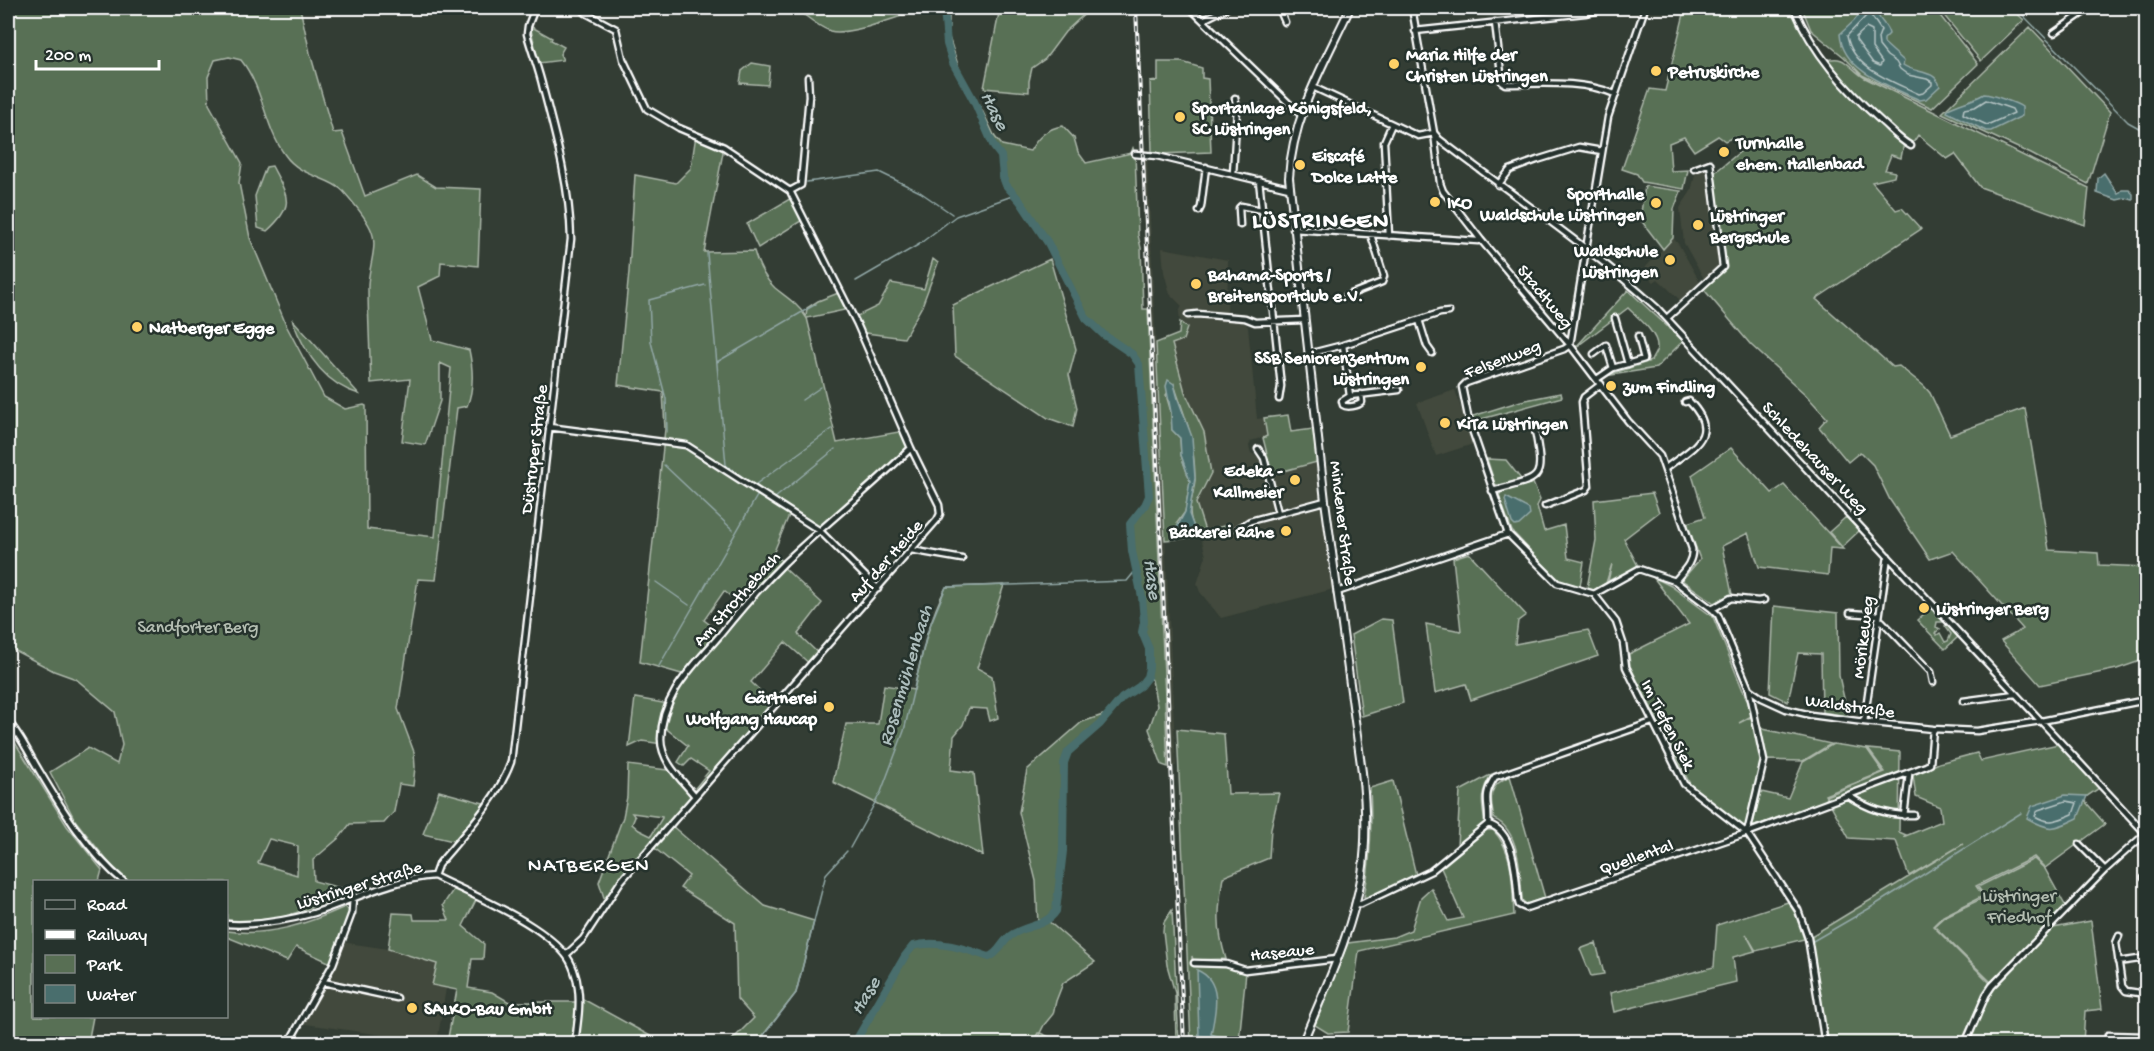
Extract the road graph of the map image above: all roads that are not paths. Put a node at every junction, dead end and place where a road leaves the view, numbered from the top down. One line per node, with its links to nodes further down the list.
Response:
1 (535, 8): 65 (street, Düstruper Straße)
2 (581, 8): 33 (street, Auf der Heide)
3 (1190, 8): 12 (street)
4 (1227, 8): 12 (street)
5 (1279, 8): 13 (street)
6 (1350, 8): 18 (main road, Mindener Straße)
7 (1412, 8): 15 (street, Stadtweg)
8 (1611, 8): 14 (street)
9 (1645, 8): 19 (street)
10 (1794, 8): 24 (street)
11 (2090, 8): 16 (street)
12 (1203, 20): 21 (street)
13 (1285, 22)
14 (1495, 22): 15 (street); 19 (street)
15 (1415, 31): 23 (street, Stadtweg)
16 (2054, 33)
17 (808, 77): 33 (street)
18 (1313, 87): 21 (main road, Mindener Straße); 22 (street)
19 (1615, 94): 25 (street)
20 (1234, 98): 29 (street)
21 (1301, 115): 32 (main road, Mindener Straße)
22 (1392, 124): 23 (street); 39 (street)
23 (1434, 134): 31 (street, Schledehauser Weg); 40 (street, Stadtweg)
24 (1911, 146)
25 (1602, 151): 31 (street); 41 (street)
26 (1136, 154): 27 (street)
27 (1206, 167): 29 (street); 35 (street)
28 (1694, 169): 46 (street)
29 (1233, 174): 30 (street)
30 (1259, 180): 32 (street); 34 (street)
31 (1498, 185): 41 (street, Schledehauser Weg)
32 (1289, 188): 37 (main road, Mindener Straße)
33 (790, 191): 67 (street, Auf der Heide)
34 (1262, 210): 36 (street); 49 (street)
35 (1199, 211)
36 (1240, 225)
37 (1293, 229): 38 (street); 47 (main road, Mindener Straße)
38 (1371, 234): 39 (street); 42 (street)
39 (1389, 236): 40 (street)
40 (1481, 240): 52 (street, Stadtweg)
41 (1585, 248): 46 (street, Schledehauser Weg); 52 (street)
42 (1346, 296)
43 (1449, 312): 48 (street)
44 (1188, 315): 49 (street)
45 (1615, 318): 56 (street)
46 (1667, 318): 78 (street, Schledehauser Weg)
47 (1304, 320): 49 (street); 54 (main road, Mindener Straße)
48 (1419, 320): 51 (street); 53 (street)
49 (1274, 322): 63 (street)
50 (1638, 336): 56 (street)
51 (1343, 345): 54 (street); 62 (street)
52 (1570, 345): 58 (street, Stadtweg); 70 (street, Felsenweg)
53 (1432, 353)
54 (1308, 354): 71 (main road, Mindener Straße)
55 (1594, 354): 57 (street)
56 (1628, 364): 57 (street)
57 (1613, 368): 58 (street)
58 (1597, 379): 59 (street, Stadtweg)
59 (1601, 384): 69 (street, Stadtweg); 72 (street)
60 (1399, 390): 61 (street)
61 (1361, 394): 62 (street); 62 (street)
62 (1350, 396)
63 (1280, 399)
64 (1684, 402): 69 (street)
65 (549, 427): 75 (street); 109 (street, Düstruper Straße)
66 (1535, 430): 70 (street)
67 (912, 448): 75 (street, Am Strothebach); 77 (street, Auf der Heide)
68 (1258, 449): 73 (street)
69 (1666, 468): 80 (street, Stadtweg)
70 (1492, 491): 76 (street, Felsenweg)
71 (1325, 501): 73 (street); 82 (main road, Mindener Straße)
72 (1545, 506)
73 (1278, 513): 74 (street)
74 (1238, 529)
75 (820, 531): 81 (street); 99 (street, Am Strothebach)
76 (1508, 534): 82 (street); 83 (street)
77 (910, 550): 79 (street); 81 (street, Auf der Heide)
78 (1888, 556): 87 (street, Mörikeweg); 90 (street, Schledehauser Weg)
79 (962, 559)
80 (1675, 581): 83 (street); 85 (street)
81 (878, 589): 99 (street, Auf der Heide)
82 (1337, 592): 112 (main road, Mindener Straße)
83 (1594, 594): 95 (street, Im Tiefen Siek)
84 (1764, 600): 85 (street)
85 (1712, 609): 89 (street)
86 (1850, 613): 87 (street)
87 (1878, 618): 88 (street); 96 (street, Mörikeweg)
88 (1933, 682)
89 (1749, 688): 96 (street, Waldstraße); 106 (street)
90 (2016, 694): 92 (street); 94 (street, Schledehauser Weg)
91 (2146, 700): 94 (street, Waldstraße)
92 (1963, 701)
93 (8, 721): 110 (street)
94 (2041, 721): 97 (street, Waldstraße); 105 (street, Schledehauser Weg)
95 (1652, 722): 104 (street); 106 (street, Im Tiefen Siek)
96 (1864, 722): 97 (street, Waldstraße)
97 (1934, 729): 98 (street, Quellental)
98 (1909, 774): 100 (street, Quellental); 102 (street)
99 (695, 796): 115 (street, Auf der Heide)
100 (1849, 796): 102 (street); 106 (street, Quellental)
101 (1914, 815): 102 (street)
102 (1904, 816)
103 (2146, 821): 105 (street)
104 (1488, 824): 106 (street, Quellental); 112 (street)
105 (2145, 832): 108 (street)
106 (1747, 833): 127 (street, Im Tiefen Siek)
107 (2079, 844): 108 (street)
108 (2105, 870): 128 (street)
109 (434, 876): 111 (street, Lüstringer Straße); 115 (street, Lüstringer Straße)
110 (122, 880)
111 (353, 897): 113 (street, Lüstringer Straße); 120 (street)
112 (1355, 904): 117 (main road, Mindener Straße)
113 (228, 924)
114 (2119, 936): 118 (street)
115 (566, 955): 125 (street, Lüstringer Straße)
116 (2146, 958): 118 (street)
117 (1337, 959): 119 (street, Haseaue); 126 (main road, Mindener Straße)
118 (2118, 962): 121 (street)
119 (1194, 963)
120 (323, 982): 122 (street); 124 (street)
121 (2146, 994)
122 (397, 998)
123 (2146, 1036): 129 (street)
124 (288, 1044)
125 (575, 1044)
126 (1302, 1044)
127 (1825, 1044)
128 (1965, 1044)
129 (2107, 1044)

